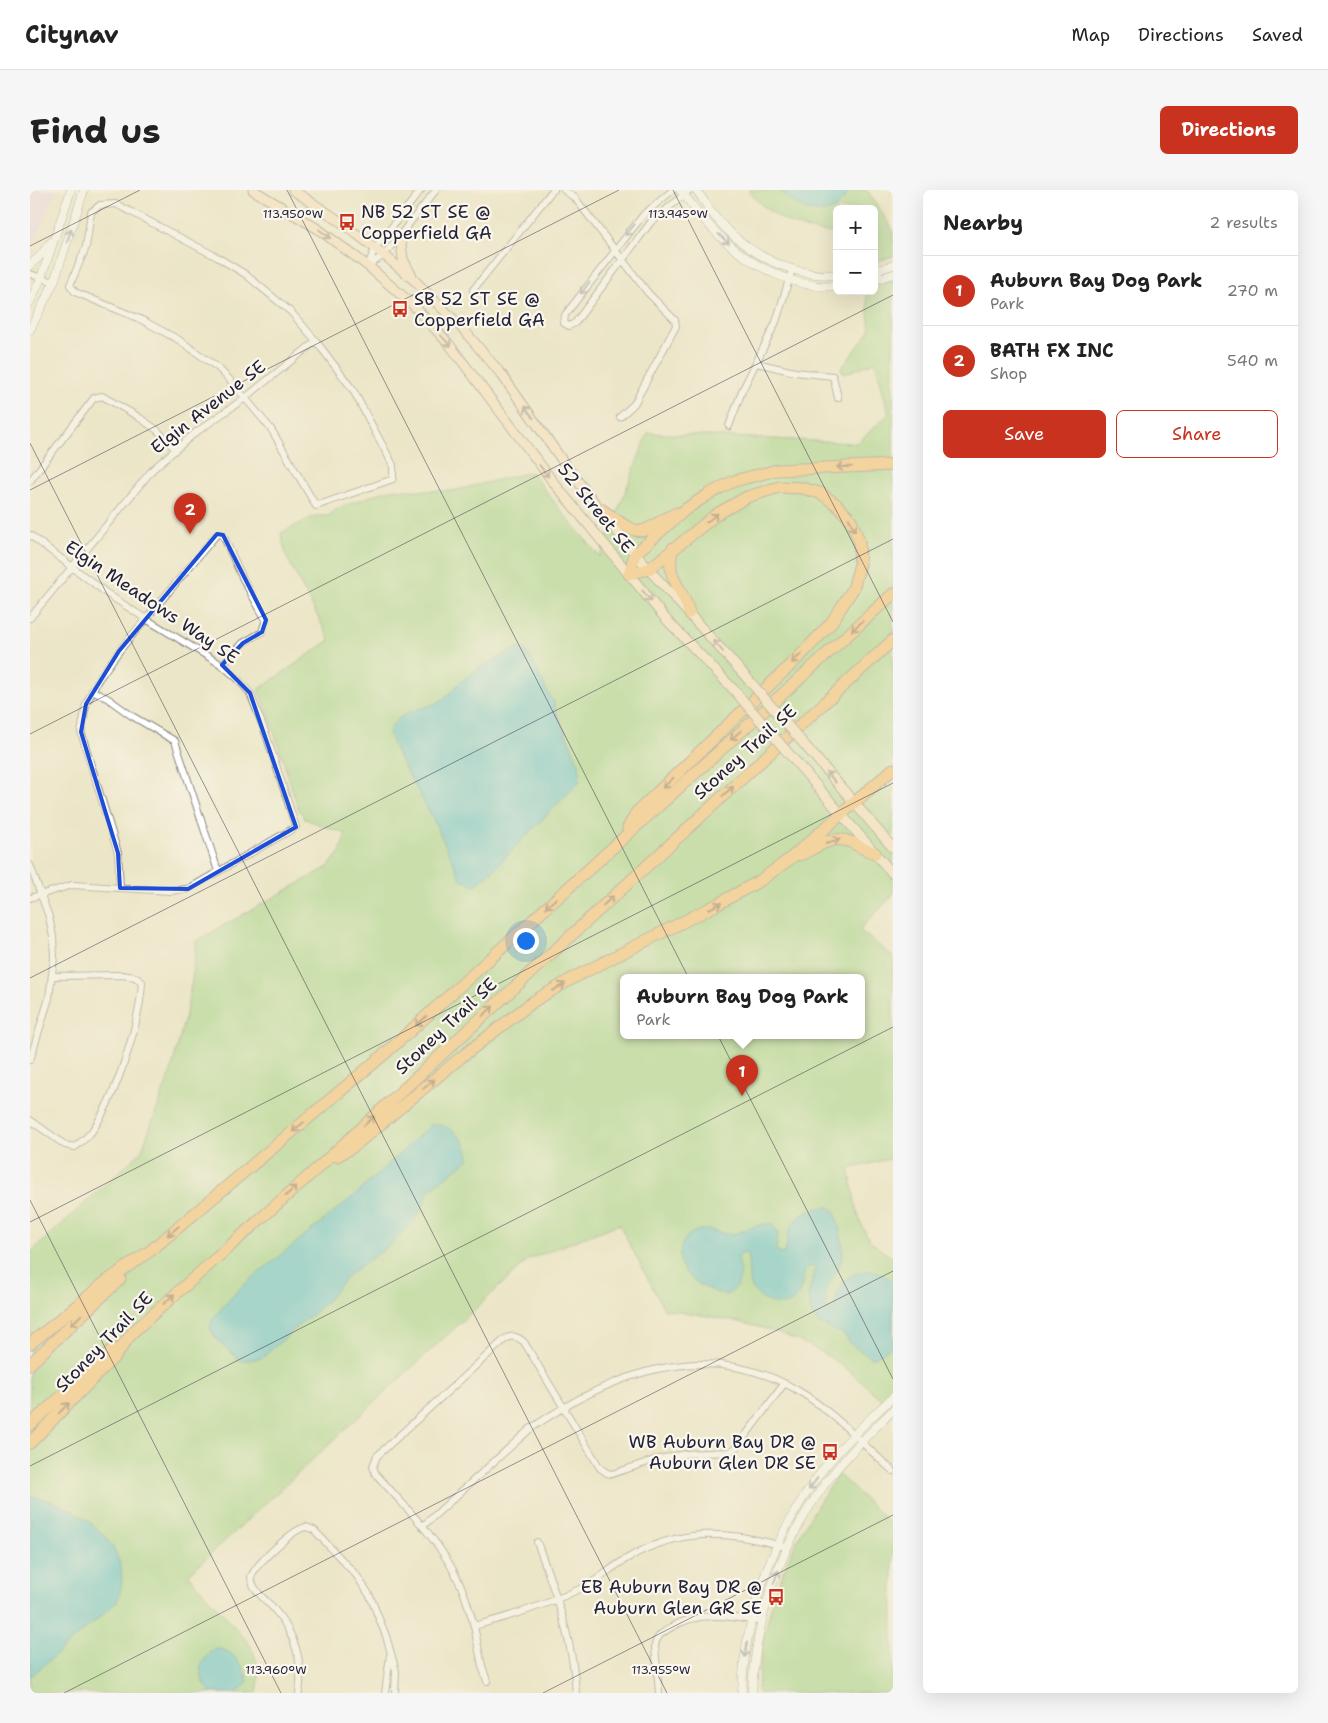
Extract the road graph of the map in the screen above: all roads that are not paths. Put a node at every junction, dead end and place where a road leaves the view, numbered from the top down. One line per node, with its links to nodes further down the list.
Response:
1 (71, 190): 13 (street)
2 (84, 190): 30 (street, one-way to 2)
3 (253, 190): 20 (main road, 52 Street SE, one-way to 20)
4 (293, 190): 14 (main road, 52 Street SE)
5 (421, 190): 14 (street)
6 (436, 190): 12 (street)
7 (554, 190): 32 (street)
8 (564, 190): 15 (street)
9 (673, 190): 15 (street, one-way to 15)
10 (696, 190): 21 (street)
11 (685, 192): 17 (street); 29 (street, one-way to 29)
12 (400, 236): 16 (street); 28 (main road)
13 (55, 237): 18 (street); 26 (street)
14 (375, 248): 16 (main road, 52 Street SE); 20 (street)
15 (615, 249): 17 (street); 17 (street, one-way to 17)
16 (384, 255): 20 (street); 28 (main road, 52 Street SE)
17 (622, 259): 39 (street)
18 (30, 265)
19 (893, 265): 22 (street)
20 (368, 266): 51 (main road, 52 Street SE, one-way to 51)
21 (792, 270): 25 (street); 29 (street)
22 (878, 270)
23 (30, 274): 26 (street)
24 (893, 274): 27 (street)
25 (833, 275)
26 (41, 278): 30 (street); 33 (street)
27 (878, 279)
28 (414, 280): 44 (main road, 52 Street SE, one-way to 28)
29 (789, 280): 31 (street); 36 (street)
30 (54, 282): 34 (street)
31 (833, 286)
32 (473, 290)
33 (30, 302)
34 (30, 330)
35 (316, 341): 37 (street, Elgin Avenue SE); 37 (street); 37 (street)
36 (756, 363): 38 (street); 40 (street)
37 (245, 398): 41 (street, Elgin Avenue SE)
38 (838, 398)
39 (620, 417)
40 (729, 426)
41 (175, 449): 43 (street); 49 (street, Elgin Avenue SE)
42 (893, 465): 45 (highway, one-way to 45)
43 (30, 481)
44 (599, 508): 45 (highway); 48 (main road, 52 Street SE)
45 (686, 510): 48 (highway)
46 (30, 535): 49 (street, Elgin Meadows Way SE)
47 (674, 548): 50 (highway); 53 (highway); 62 (highway, one-way to 62)
48 (635, 554): 50 (main road, 52 Street SE); 51 (highway)
49 (72, 568): 54 (street, Elgin Avenue SE); 55 (street, Elgin Meadows Way SE)
50 (649, 569): 51 (highway); 53 (main road, 52 Street SE)
51 (629, 574): 61 (main road, 52 Street SE, one-way to 61, bridge)
52 (893, 594): 62 (highway, Stoney Trail SE, one-way to 62)
53 (689, 613): 60 (main road, 52 Street SE, one-way to 53, bridge)
54 (30, 618)
55 (146, 619): 57 (street, Elgin Meadows Way SE); 57 (street); 58 (street)
56 (893, 640): 75 (highway, Stoney Trail SE, one-way to 56)
57 (222, 665): 67 (street, Elgin Meadows Way SE)
58 (92, 691): 67 (street); 69 (street)
59 (893, 769): 60 (highway)
60 (854, 804): 61 (highway); 63 (main road, 52 Street SE)
61 (841, 815): 64 (main road, 52 Street SE); 65 (highway)
62 (621, 840): 76 (highway, Stoney Trail SE, one-way to 76)
63 (893, 848)
64 (875, 853): 65 (highway, one-way to 64); 68 (main road, 52 Street SE)
65 (791, 858): 75 (highway, one-way to 65)
66 (30, 865): 70 (street)
67 (218, 871): 69 (street, Elgin Meadows Way SE)
68 (893, 874)
69 (120, 888): 70 (street, Elgin Meadows Way SE)
70 (40, 895): 71 (street, Elgin Meadows Way SE); 72 (street)
71 (30, 898)
72 (53, 976): 73 (street); 74 (street)
73 (30, 1060)
74 (30, 1120)
75 (320, 1166): 77 (highway, Stoney Trail SE, one-way to 75)
76 (150, 1250): 78 (highway, Stoney Trail SE); 79 (highway, one-way to 79)
77 (133, 1332): 84 (highway); 87 (highway, Stoney Trail SE, one-way to 77)
78 (30, 1344)
79 (30, 1364)
80 (784, 1384): 82 (street); 82 (street); 85 (street)
81 (893, 1397): 85 (street)
82 (564, 1408): 89 (street); 89 (street)
83 (893, 1410): 86 (street)
84 (30, 1424)
85 (853, 1435): 86 (street); 91 (street, one-way to 91)
86 (861, 1442): 88 (street); 92 (street)
87 (30, 1443)
88 (893, 1472)
89 (423, 1526): 96 (street)
90 (536, 1542): 93 (street)
91 (778, 1544): 92 (street); 93 (street); 94 (street)
92 (788, 1548): 95 (street, one-way to 92)
93 (557, 1599): 96 (street); 102 (street)
94 (752, 1620): 95 (street); 103 (street); 104 (street, one-way to 104)
95 (762, 1622): 105 (street)
96 (474, 1626): 98 (street)
97 (390, 1654): 99 (street); 100 (street); 101 (street)
98 (487, 1681)
99 (298, 1693)
100 (384, 1693)
101 (395, 1693)
102 (576, 1693)
103 (659, 1693)
104 (742, 1693)
105 (752, 1693)

